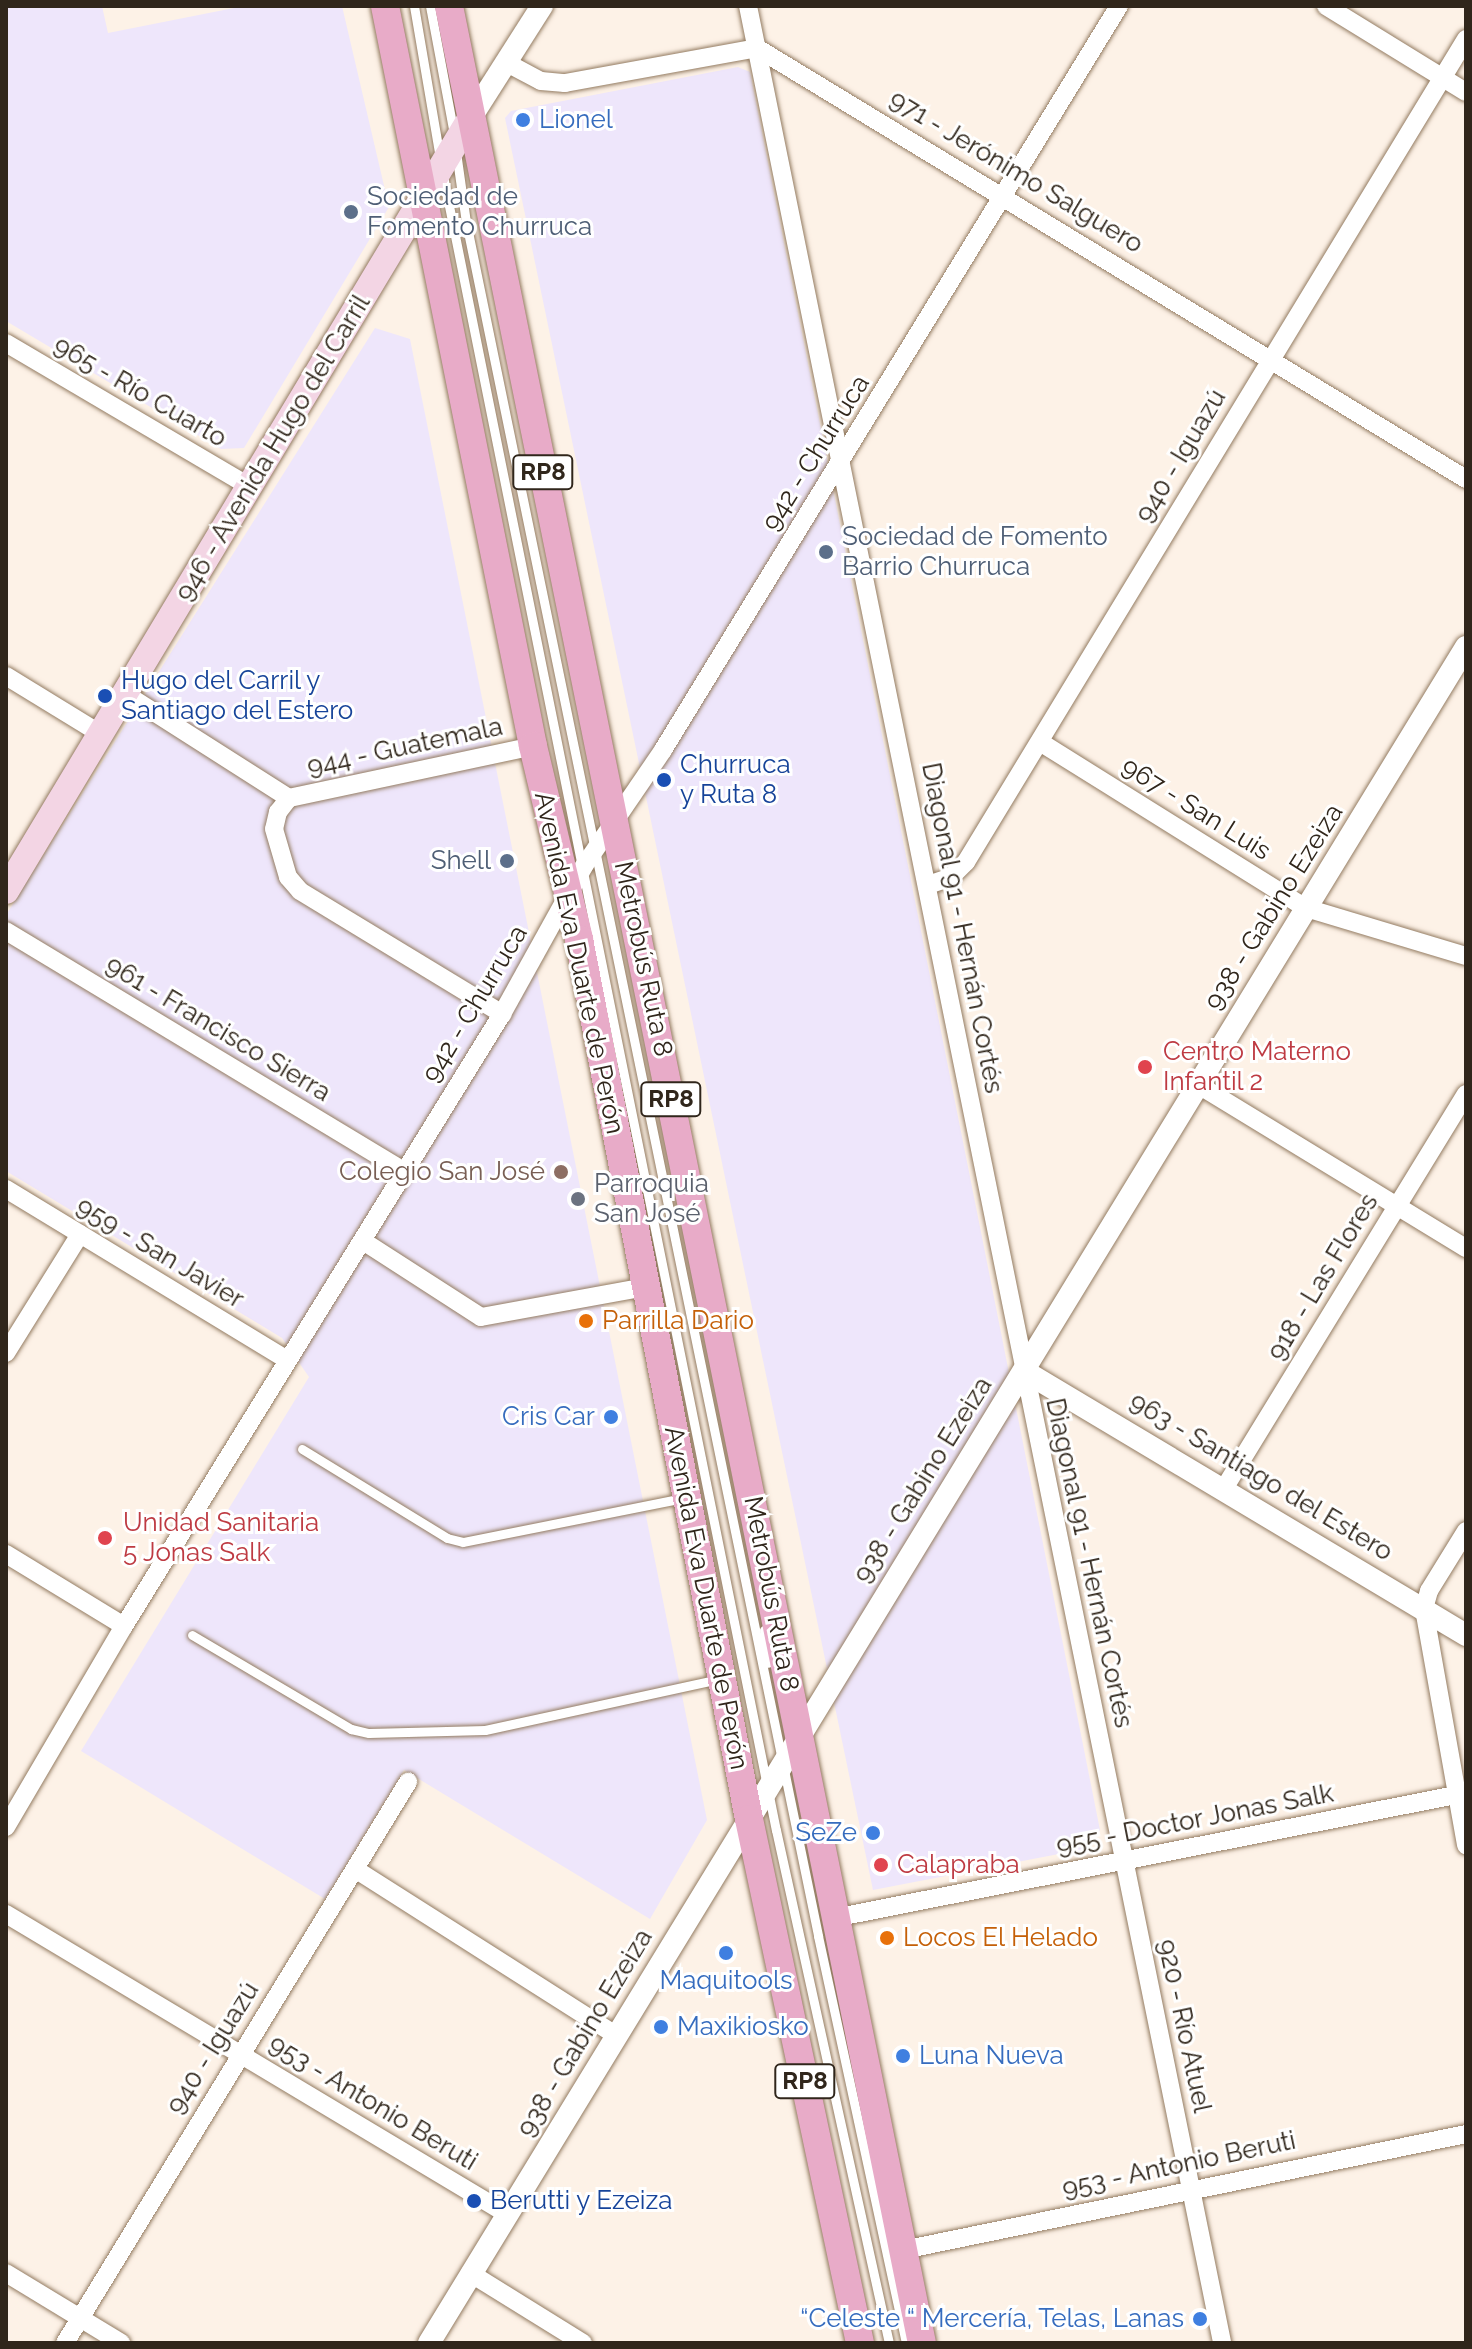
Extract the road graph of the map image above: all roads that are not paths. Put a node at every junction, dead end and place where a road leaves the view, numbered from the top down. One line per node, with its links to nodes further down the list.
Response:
1 (385, 6): 18 (main road, Avenida Eva Duarte de Perón / RP8)
2 (414, 6): 16 (lane, Metrobús Ruta 8)
3 (430, 6): 15 (lane, Metrobús Ruta 8)
4 (449, 6): 14 (main road, RP8)
5 (542, 6): 11 (street, 946 - Avenida Hugo del Carril)
6 (748, 6): 10 (street, Diagonal 91 - Hernán Cortés)
7 (1119, 6): 17 (street, 942 - Churruca)
8 (1326, 6): 12 (street)
9 (1466, 39): 12 (street, 940 - Iguazú)
10 (757, 48): 11 (street); 17 (street, 971 - Jerónimo Salguero); 21 (street, Diagonal 91 - Hernán Cortés)
11 (507, 63): 14 (street, 946 - Avenida Hugo del Carril)
12 (1442, 77): 13 (street); 20 (street, 940 - Iguazú)
13 (1466, 92)
14 (470, 119): 15 (main road, 946 - Avenida Hugo del Carril); 31 (main road, RP8)
15 (455, 143): 16 (main road, 946 - Avenida Hugo del Carril); 32 (lane, Metrobús Ruta 8)
16 (442, 169): 18 (main road, 946 - Avenida Hugo del Carril); 33 (lane, Metrobús Ruta 8)
17 (1004, 195): 20 (street, 971 - Jerónimo Salguero); 21 (street, 942 - Churruca)
18 (425, 200): 23 (main road, 946 - Avenida Hugo del Carril); 29 (main road, Avenida Eva Duarte de Perón / RP8)
19 (6, 343): 23 (street, 965 - Río Cuarto)
20 (1270, 359): 22 (street, 971 - Jerónimo Salguero); 28 (street, 940 - Iguazú)
21 (840, 463): 31 (street, 942 - Churruca); 34 (street, Diagonal 91 - Hernán Cortés)
22 (1466, 479)
23 (247, 485): 26 (main road, 946 - Avenida Hugo del Carril)
24 (1466, 647): 37 (street, 938 - Gabino Ezeiza)
25 (6, 676): 27 (street)
26 (124, 693): 27 (main road, 946 - Avenida Hugo del Carril); 30 (street)
27 (99, 733): 35 (main road, 946 - Avenida Hugo del Carril)
28 (1040, 742): 34 (street, 940 - Iguazú); 37 (street, 967 - San Luis)
29 (533, 746): 30 (street, 944 - Guatemala); 36 (main road, Avenida Eva Duarte de Perón / RP8)
30 (289, 798): 40 (street)
31 (615, 825): 32 (street, 942 - Churruca); 63 (main road, RP8)
32 (597, 846): 33 (street, 942 - Churruca); 63 (lane, Metrobús Ruta 8)
33 (584, 866): 36 (street, 942 - Churruca); 66 (lane, Metrobús Ruta 8)
34 (928, 885): 52 (street, Diagonal 91 - Hernán Cortés)
35 (6, 891)
36 (568, 898): 40 (street, 942 - Churruca); 49 (main road, Avenida Eva Duarte de Perón / RP8)
37 (1306, 908): 39 (street, 967 - San Luis); 41 (street, 938 - Gabino Ezeiza)
38 (6, 931): 43 (street, 961 - Francisco Sierra)
39 (1466, 956)
40 (502, 1014): 43 (street, 942 - Churruca)
41 (1197, 1084): 45 (street); 52 (street, 938 - Gabino Ezeiza)
42 (1466, 1094): 45 (street, 918 - Las Flores)
43 (404, 1171): 47 (street, 942 - Churruca)
44 (6, 1189): 46 (street, 959 - San Javier)
45 (1397, 1206): 48 (street); 54 (street, 918 - Las Flores)
46 (80, 1234): 50 (street); 51 (street, 959 - San Javier)
47 (363, 1241): 49 (street); 51 (street, 942 - Churruca)
48 (1466, 1248)
49 (646, 1287): 55 (main road, Avenida Eva Duarte de Perón / RP8)
50 (6, 1353)
51 (287, 1360): 59 (street, 942 - Churruca)
52 (1024, 1371): 54 (street, 963 - Santiago del Estero); 63 (street, 938 - Gabino Ezeiza); 71 (street, Diagonal 91 - Hernán Cortés)
53 (302, 1449): 55 (lane)
54 (1225, 1487): 58 (street, 963 - Santiago del Estero)
55 (686, 1497): 62 (main road, Avenida Eva Duarte de Perón / RP8)
56 (1466, 1531): 58 (street)
57 (6, 1554): 59 (street)
58 (1424, 1609): 61 (street, 963 - Santiago del Estero); 67 (street)
59 (124, 1626): 69 (street, 942 - Churruca)
60 (192, 1635): 62 (lane)
61 (1466, 1635)
62 (722, 1678): 68 (main road, Avenida Eva Duarte de Perón / RP8)
63 (787, 1727): 64 (street, 938 - Gabino Ezeiza); 74 (main road, RP8)
64 (782, 1760): 66 (street, 938 - Gabino Ezeiza); 90 (lane)
65 (408, 1782): 72 (street, 940 - Iguazú)
66 (769, 1788): 68 (street, 938 - Gabino Ezeiza); 89 (lane, Metrobús Ruta 8)
67 (1461, 1794): 70 (street); 71 (street, 955 - Doctor Jonas Salk)
68 (749, 1819): 75 (street, 938 - Gabino Ezeiza); 88 (main road, Avenida Eva Duarte de Perón / RP8)
69 (6, 1827)
70 (1466, 1845)
71 (1123, 1861): 74 (street, 955 - Doctor Jonas Salk); 78 (street, 920 - Río Atuel)
72 (355, 1869): 75 (street); 76 (street, 940 - Iguazú)
73 (6, 1914): 76 (street, 953 - Antonio Beruti)
74 (839, 1917): 80 (main road, RP8)
75 (616, 2035): 79 (street, 938 - Gabino Ezeiza)
76 (239, 2053): 79 (street, 953 - Antonio Beruti); 83 (street, 940 - Iguazú)
77 (1466, 2134): 78 (street, 953 - Antonio Beruti)
78 (1191, 2188): 80 (street, 953 - Antonio Beruti); 92 (street, 920 - Río Atuel)
79 (507, 2214): 82 (street, 938 - Gabino Ezeiza)
80 (903, 2250): 91 (main road, RP8)
81 (6, 2273): 83 (street)
82 (470, 2273): 86 (street, 938 - Gabino Ezeiza); 87 (street)
83 (80, 2318): 84 (street, 940 - Iguazú); 85 (street)
84 (65, 2343)
85 (121, 2343)
86 (429, 2343)
87 (583, 2343)
88 (860, 2343)
89 (889, 2343)
90 (906, 2343)
91 (922, 2343)
92 (1222, 2343)

